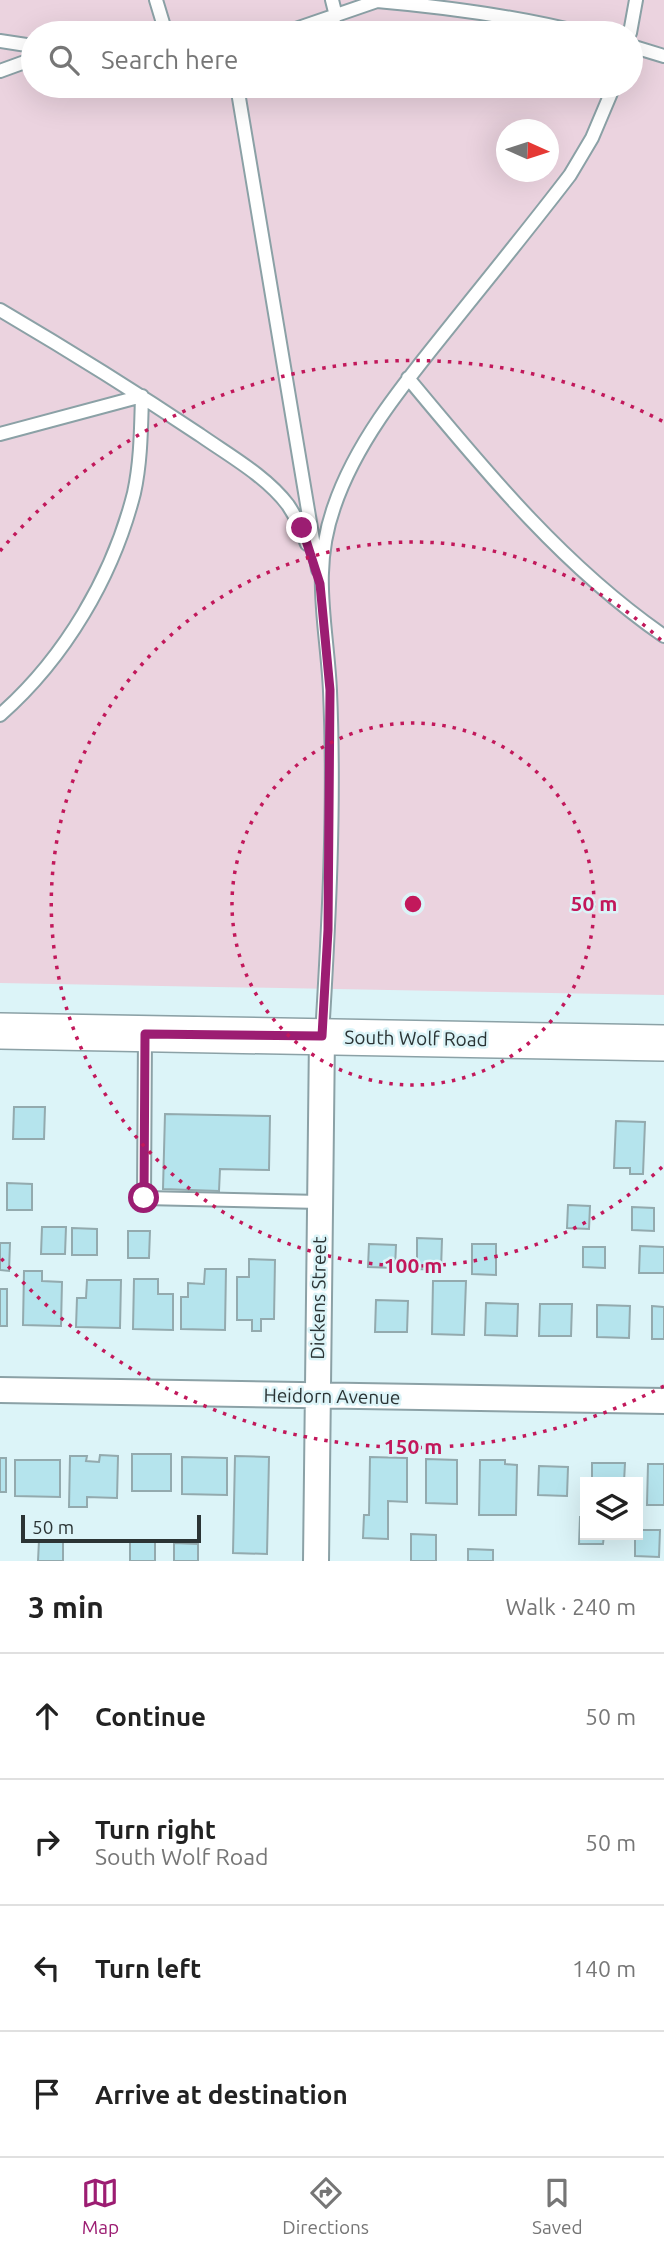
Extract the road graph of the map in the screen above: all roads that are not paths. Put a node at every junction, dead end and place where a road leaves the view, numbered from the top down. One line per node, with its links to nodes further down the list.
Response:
1 (156, 0): 6 (lane)
2 (332, 0): 5 (lane)
3 (635, 0): 9 (lane)
4 (379, 1): 5 (lane); 8 (lane)
5 (335, 16): 7 (lane)
6 (162, 21)
7 (320, 21)
8 (522, 21)
9 (632, 21)
10 (0, 41): 11 (lane)
11 (21, 44)
12 (643, 50): 13 (lane)
13 (664, 56)
14 (21, 63): 15 (lane)
15 (0, 71)
16 (239, 98): 22 (lane)
17 (609, 98): 19 (lane)
18 (0, 310): 20 (lane)
19 (408, 377): 22 (lane); 23 (lane)
20 (142, 396): 21 (lane); 22 (lane); 24 (lane)
21 (0, 434)
22 (320, 584): 27 (lane)
23 (664, 636)
24 (0, 715)
25 (0, 1031): 26 (main road, South Wolf Road)
26 (145, 1034): 27 (main road, South Wolf Road); 29 (lane)
27 (322, 1036): 28 (main road, South Wolf Road); 29 (street, Dickens Street)
28 (664, 1043)
29 (320, 1202): 31 (street, Dickens Street)
30 (0, 1390): 31 (street, Heidorn Avenue)
31 (317, 1395): 32 (street, Heidorn Avenue); 33 (street, Dickens Street)
32 (664, 1401)
33 (316, 1561)

